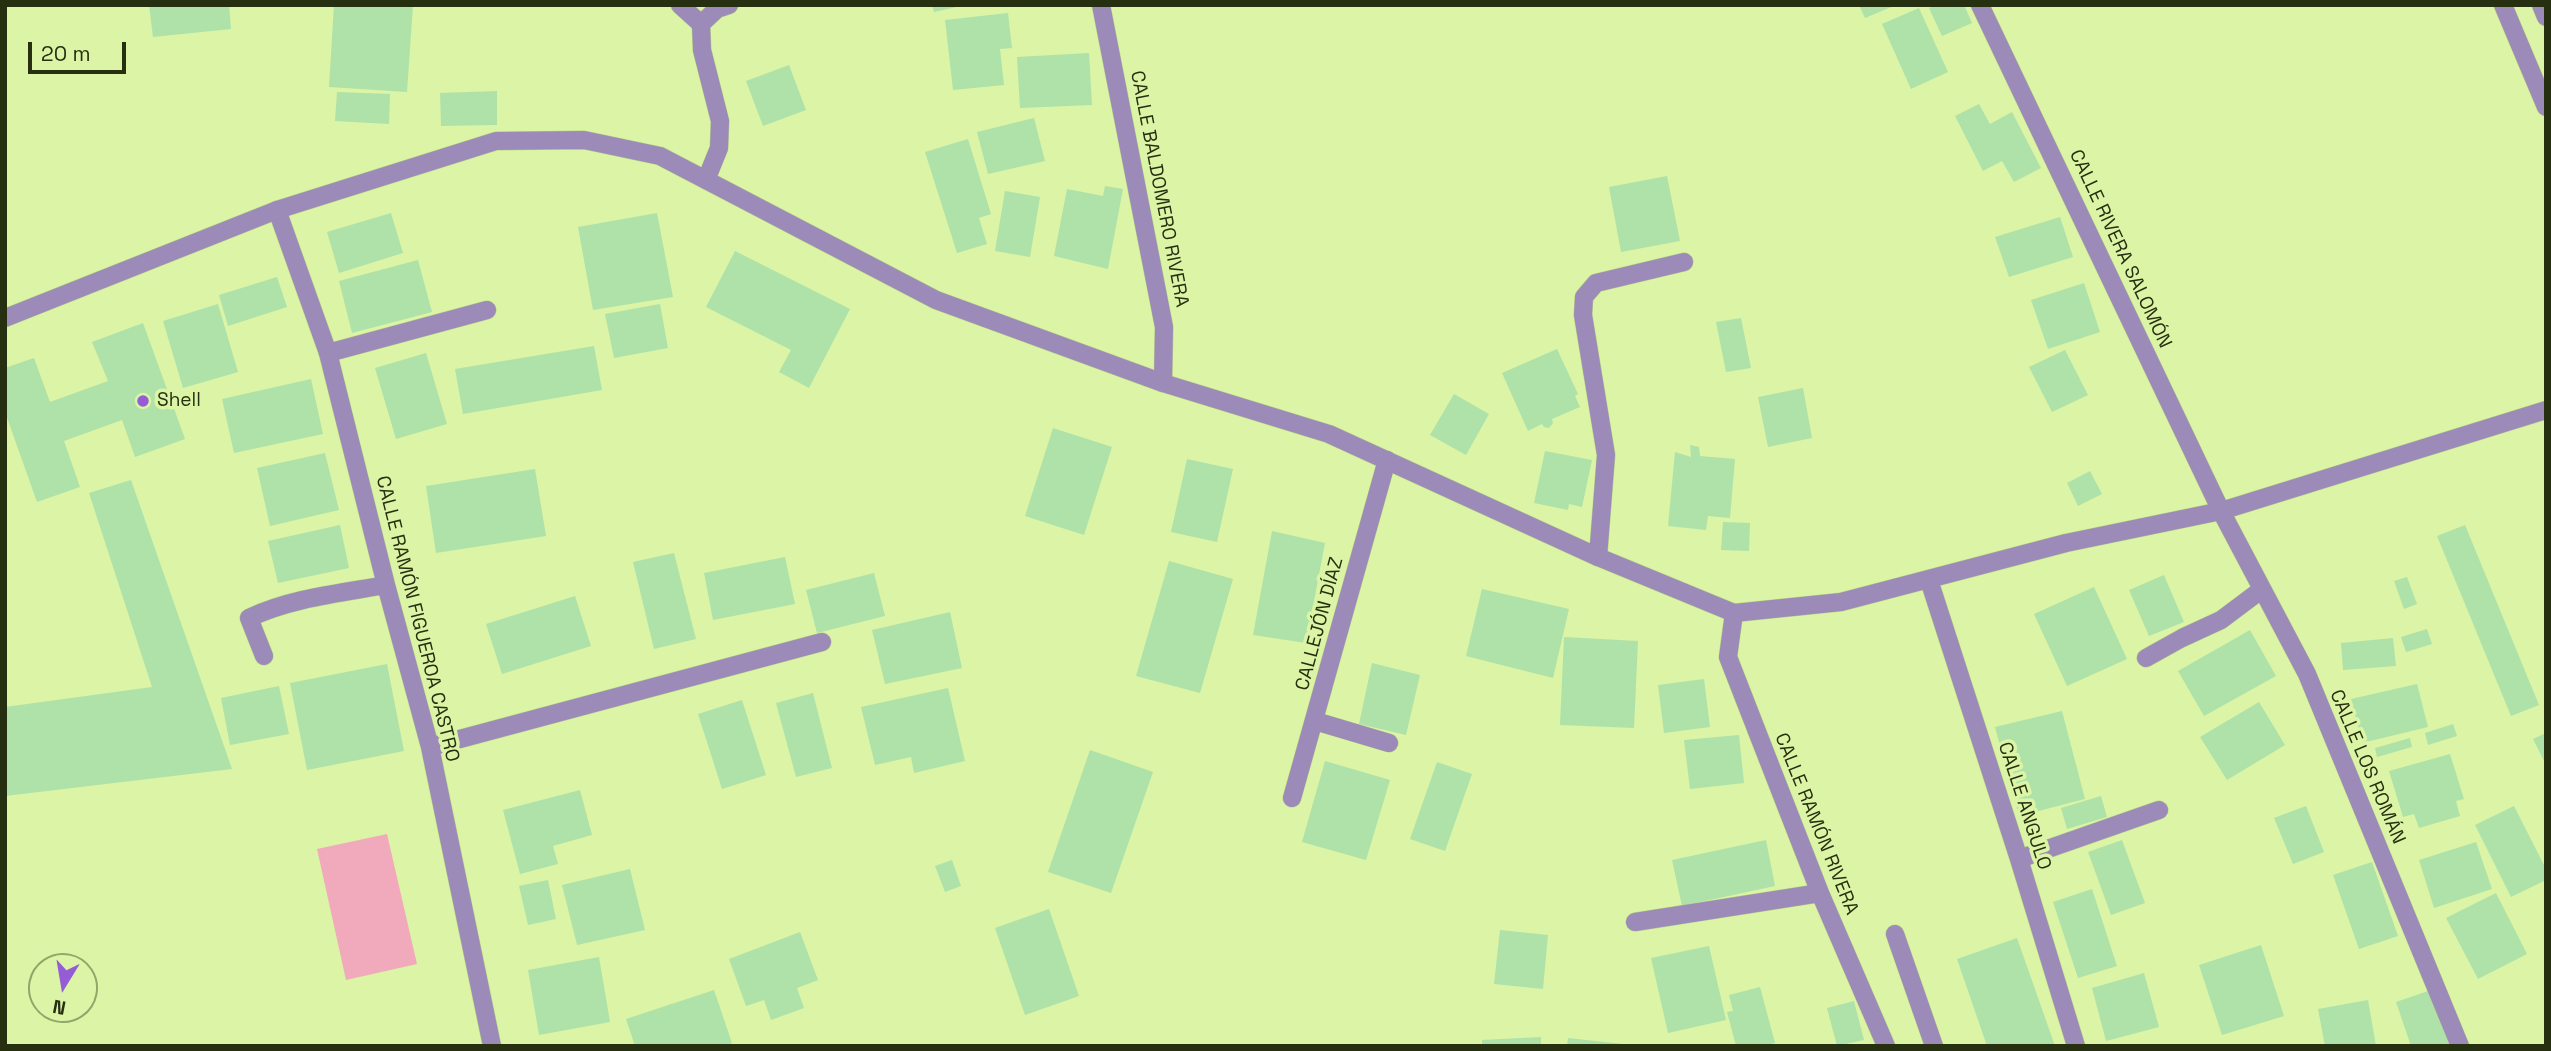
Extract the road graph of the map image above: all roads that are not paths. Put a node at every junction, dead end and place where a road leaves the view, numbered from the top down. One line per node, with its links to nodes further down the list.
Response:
1 (680, 5): 8 (street)
2 (729, 5): 8 (street)
3 (1101, 5): 16 (street, CALLE BALDOMERO RIVERA)
4 (1980, 5): 19 (street, CALLE RIVERA SALOMÓN)
5 (2503, 5): 9 (street)
6 (2541, 5): 7 (street)
7 (2546, 16)
8 (701, 24): 10 (street)
9 (2546, 107)
10 (706, 180): 11 (street); 16 (street)
11 (277, 210): 14 (street); 15 (street, CALLE RAMÓN FIGUEROA CASTRO)
12 (1684, 262): 20 (street)
13 (487, 310): 15 (street)
14 (5, 318)
15 (328, 353): 22 (street, CALLE RAMÓN FIGUEROA CASTRO)
16 (1163, 383): 18 (street)
17 (2546, 410): 19 (street)
18 (1387, 460): 20 (street); 28 (street, CALLEJÓN DÍAZ)
19 (2221, 511): 21 (street); 23 (street, CALLE LOS ROMÁN)
20 (1598, 558): 24 (street)
21 (1929, 580): 24 (street); 33 (street, CALLE ANGULO)
22 (386, 585): 26 (street); 30 (street, CALLE RAMÓN FIGUEROA CASTRO)
23 (2261, 590): 27 (street); 41 (street, CALLE LOS ROMÁN)
24 (1734, 613): 34 (street, CALLE RAMÓN RIVERA)
25 (822, 642): 30 (street)
26 (264, 656)
27 (2146, 659)
28 (1315, 721): 29 (street); 31 (street, CALLEJÓN DÍAZ)
29 (1389, 743)
30 (430, 747): 37 (street, CALLE RAMÓN FIGUEROA CASTRO)
31 (1292, 798)
32 (2159, 810): 33 (street)
33 (2019, 859): 40 (street, CALLE ANGULO)
34 (1820, 893): 35 (street); 38 (street, CALLE RAMÓN RIVERA)
35 (1635, 922)
36 (1895, 934): 39 (street)
37 (492, 1046)
38 (1886, 1046)
39 (1934, 1046)
40 (2076, 1046)
41 (2459, 1046)

